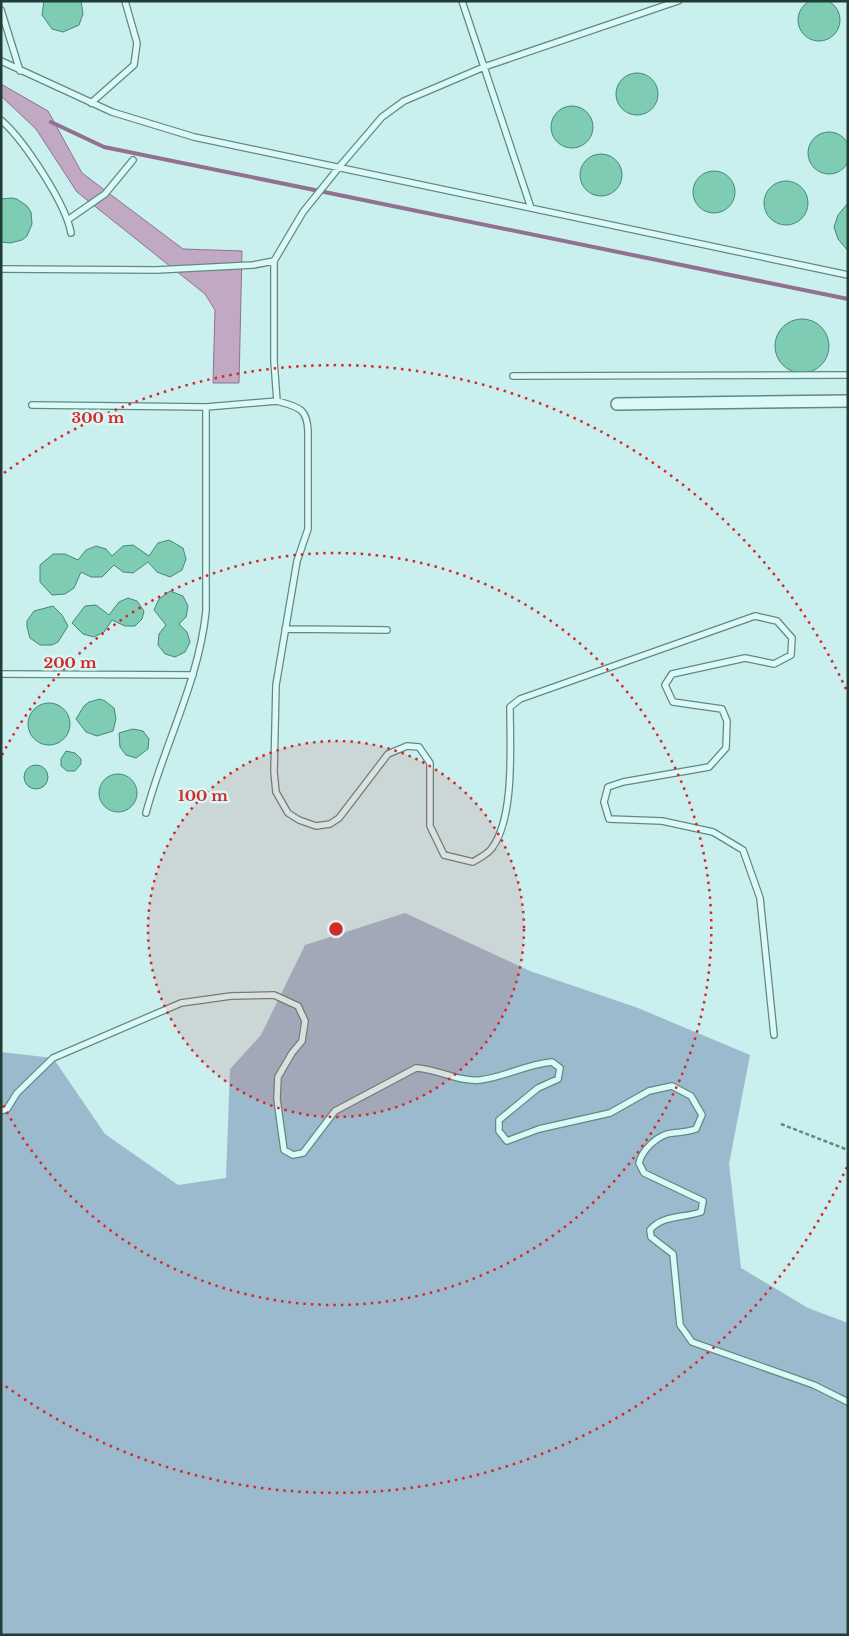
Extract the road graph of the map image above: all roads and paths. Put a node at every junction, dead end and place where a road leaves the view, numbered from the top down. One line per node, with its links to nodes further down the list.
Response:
1 (125, 1): 8 (lane)
2 (462, 1): 6 (lane)
3 (678, 1): 6 (lane)
4 (1, 10): 7 (lane)
5 (1, 61): 7 (lane)
6 (484, 67): 11 (lane); 12 (lane)
7 (20, 71): 8 (lane)
8 (91, 103): 11 (lane)
9 (1, 120): 13 (lane)
10 (133, 160): 13 (lane)
11 (340, 166): 12 (lane); 15 (lane)
12 (531, 208): 17 (lane)
13 (69, 219): 14 (lane)
14 (71, 233)
15 (274, 261): 16 (lane); 20 (lane)
16 (1, 269)
17 (848, 275)
18 (848, 375): 19 (lane)
19 (514, 376)
20 (277, 401): 24 (lane); 25 (lane)
21 (848, 401): 22 (street)
22 (617, 404)
23 (32, 405): 24 (lane)
24 (206, 407): 28 (lane)
25 (285, 629): 26 (lane); 30 (lane)
26 (387, 630)
27 (1, 674): 28 (lane)
28 (193, 675): 29 (lane)
29 (146, 813)
30 (774, 1035)
31 (1, 1111): 34 (lane)
32 (782, 1124): 33 (path)
33 (848, 1150)
34 (848, 1402)

